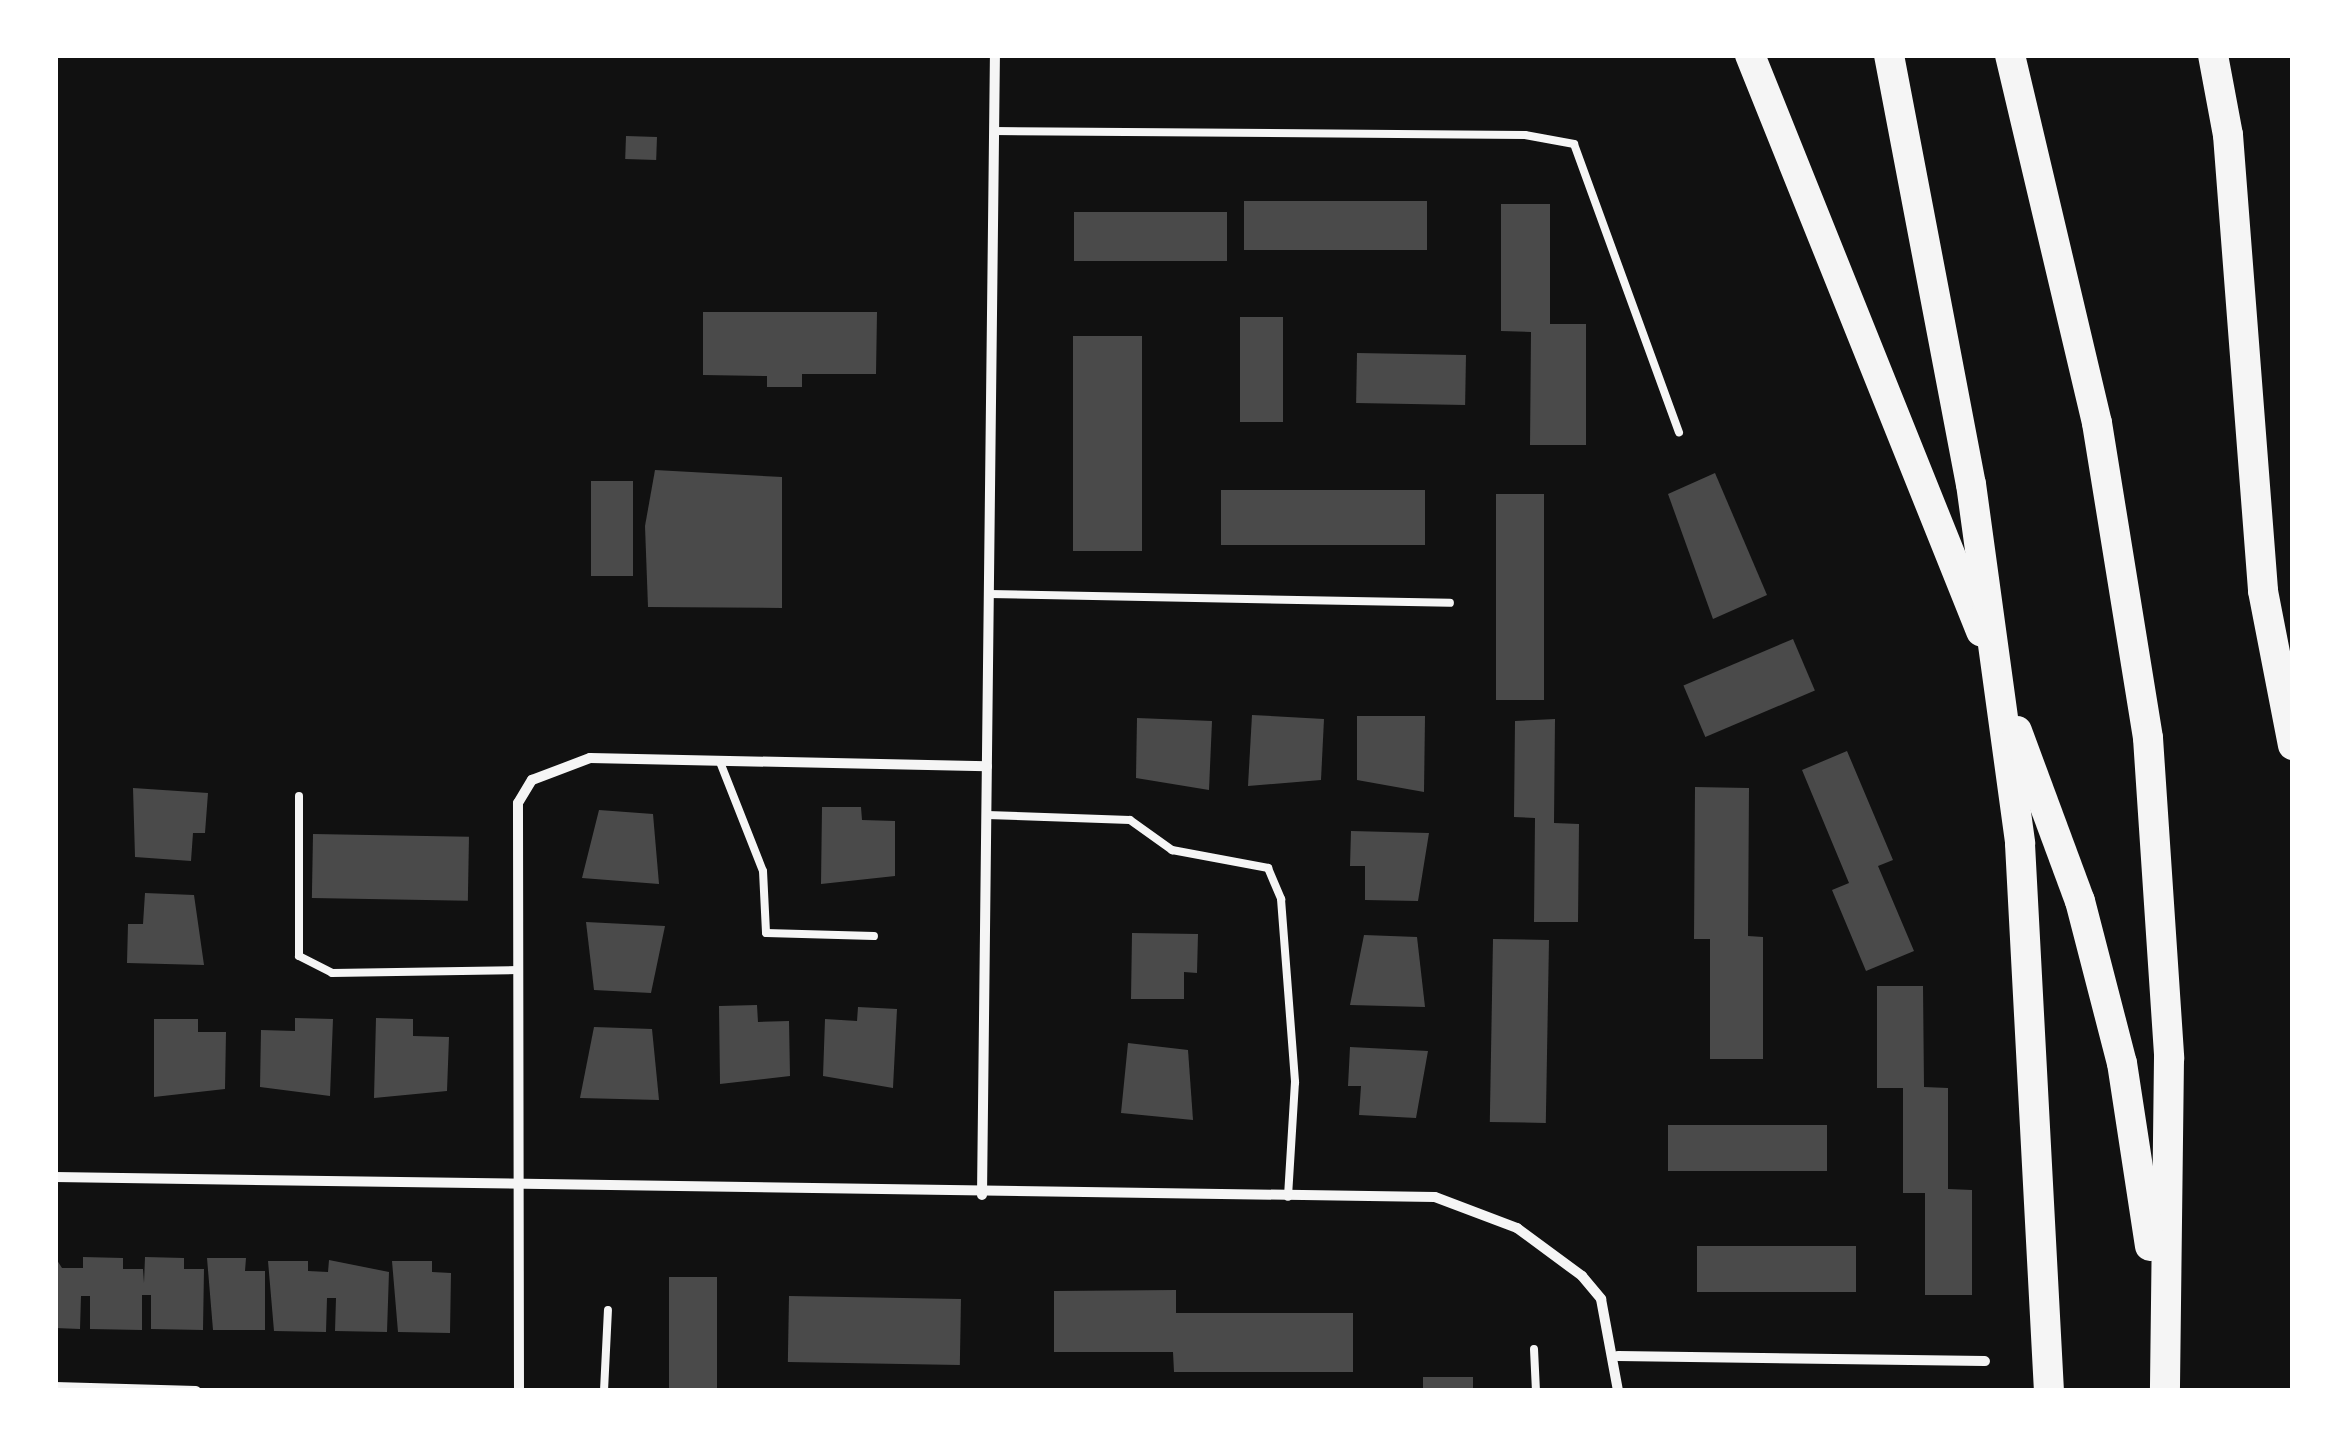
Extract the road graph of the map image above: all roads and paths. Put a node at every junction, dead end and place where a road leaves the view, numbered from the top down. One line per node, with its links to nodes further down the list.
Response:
1 (995, 55): 6 (street)
2 (1750, 55): 22 (highway)
3 (1890, 55): 32 (highway)
4 (2010, 55): 22 (highway)
5 (2213, 55): 10 (highway)
6 (994, 131): 7 (lane); 8 (street)
7 (1679, 433)
8 (988, 594): 9 (lane); 12 (street)
9 (1450, 603)
10 (2293, 744)
11 (720, 762): 12 (street); 15 (lane); 16 (street)
12 (987, 766): 14 (street)
13 (299, 796): 16 (lane)
14 (986, 814): 19 (street); 20 (lane)
15 (874, 936)
16 (517, 970): 18 (street)
17 (55, 1177): 18 (street)
18 (517, 1188): 19 (street); 28 (street)
19 (982, 1194): 20 (street)
20 (1288, 1197): 24 (street)
21 (608, 1310): 29 (lane)
22 (2163, 1328): 33 (highway)
23 (1534, 1349): 30 (lane)
24 (1618, 1356): 25 (street); 31 (street)
25 (1985, 1361)
26 (55, 1387): 27 (street)
27 (196, 1391)
28 (519, 1391)
29 (604, 1391)
30 (1536, 1391)
31 (1618, 1391)
32 (2050, 1391)
33 (2165, 1391)

